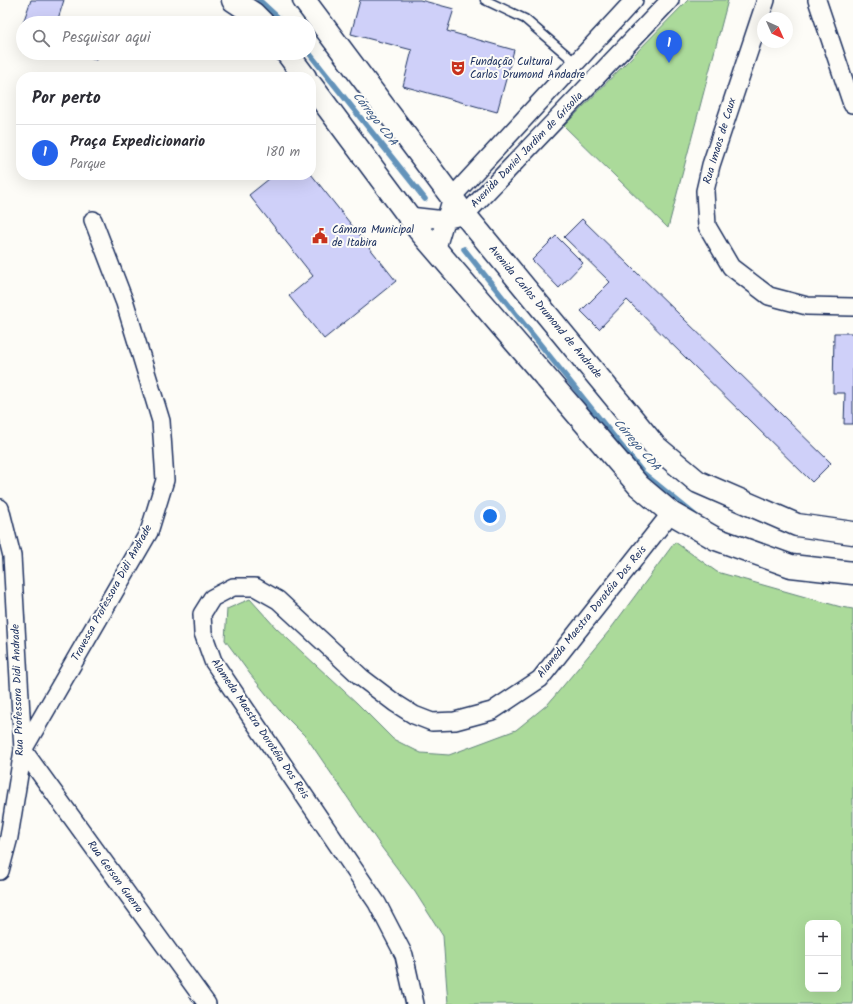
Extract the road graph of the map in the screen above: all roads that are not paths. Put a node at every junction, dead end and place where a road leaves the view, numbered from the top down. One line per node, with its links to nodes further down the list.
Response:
1 (233, 0): 8 (main road)
2 (304, 0): 14 (main road, Avenida Carlos Drumond de Andrade)
3 (485, 0): 10 (lane)
4 (634, 0): 10 (street, Avenida Daniel Jardim de Grisolia)
5 (670, 0): 16 (street, Avenida Daniel Jardim de Grisolia)
6 (766, 0): 19 (street, Rua Imaos de Caux)
7 (817, 0): 13 (street)
8 (256, 16)
9 (292, 60): 11 (main road)
10 (576, 63): 14 (street, Avenida Daniel Jardim de Grisolia)
11 (301, 72)
12 (316, 92): 15 (main road)
13 (852, 104)
14 (452, 197): 16 (main road, Avenida Carlos Drumond de Andrade)
15 (409, 216): 16 (street); 18 (main road)
16 (455, 218): 18 (street, Avenida Daniel Jardim de Grisolia); 22 (main road, Avenida Carlos Drumond de Andrade)
17 (93, 220): 24 (street, Travessa Professora Didi Andrade)
18 (436, 251): 21 (main road)
19 (853, 306)
20 (0, 508): 24 (street, Rua Professora Didi Andrade)
21 (671, 513): 23 (main road); 27 (street, Alameda Maestra Dorotéia Dos Reis)
22 (853, 534)
23 (853, 573)
24 (23, 750): 25 (street, Rua Professora Didi Andrade); 26 (street, Rua Gerson Guerra)
25 (0, 871)
26 (207, 1004)
27 (415, 1004)

